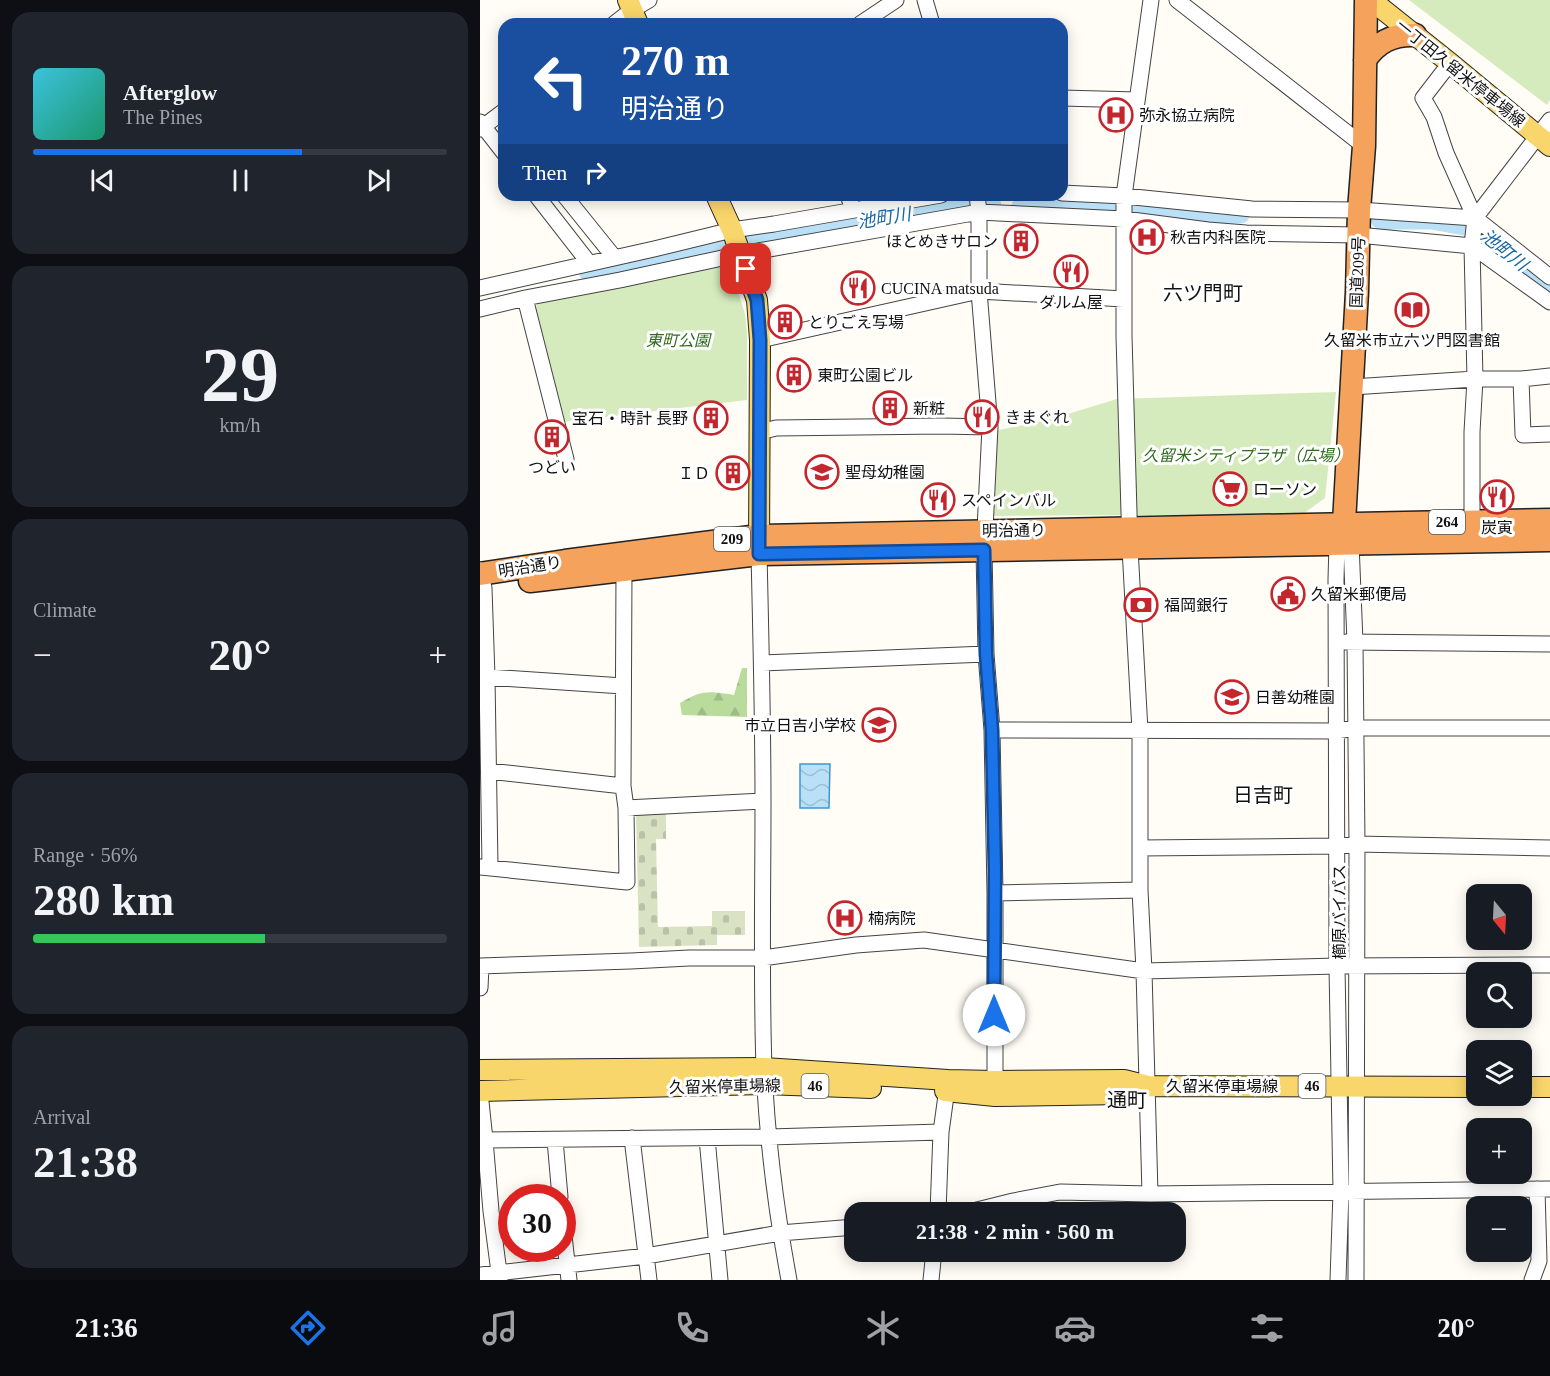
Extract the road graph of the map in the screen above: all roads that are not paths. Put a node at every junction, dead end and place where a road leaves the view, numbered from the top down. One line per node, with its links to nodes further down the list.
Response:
1 (896, 0): 9 (street)
2 (925, 0): 10 (street)
3 (1151, 0): 15 (street)
4 (1178, 0): 21 (street)
5 (1366, 0): 12 (highway, 国道209号)
6 (1371, 0): 11 (main road, 一丁田久留米停車場線)
7 (637, 8): 8 (street)
8 (623, 18)
9 (869, 18)
10 (930, 18)
11 (1415, 35): 12 (highway); 13 (main road, 一丁田久留米停車場線)
12 (1365, 60): 21 (highway, 国道209号)
13 (1449, 63): 19 (main road, 一丁田久留米停車場線); 31 (street)
14 (1068, 98): 15 (street)
15 (1137, 100): 23 (street)
16 (498, 118): 18 (street)
17 (1550, 120): 19 (street)
18 (481, 126): 20 (street)
19 (1544, 142): 31 (street)
20 (498, 146)
21 (1364, 146): 29 (highway, 国道209号)
22 (1068, 193): 23 (street)
23 (1124, 196): 29 (street); 32 (street)
24 (541, 201): 38 (street)
25 (569, 201): 37 (street)
26 (719, 201): 33 (main road)
27 (978, 201): 30 (street)
28 (851, 202): 33 (street)
29 (1359, 210): 31 (street); 34 (highway, 国道209号)
30 (980, 212): 32 (street); 36 (street); 41 (street)
31 (1474, 218): 35 (street); 39 (street)
32 (1124, 219): 34 (street); 43 (street)
33 (732, 230): 36 (main road); 37 (street)
34 (1358, 235): 35 (street); 50 (highway, 国道209号)
35 (1472, 246): 44 (street); 49 (street)
36 (741, 254): 42 (street); 46 (main road)
37 (614, 257): 38 (street)
38 (588, 263): 40 (street)
39 (1550, 277)
40 (480, 288)
41 (979, 291): 43 (street); 46 (street); 51 (street)
42 (525, 298): 45 (street); 54 (street)
43 (1124, 299): 58 (street)
44 (1550, 302)
45 (480, 309)
46 (760, 340): 52 (main road)
47 (1550, 376): 48 (street)
48 (1521, 378): 49 (street); 53 (street)
49 (1475, 380): 50 (street); 55 (street)
50 (1352, 387): 57 (highway, 国道209号)
51 (990, 427): 52 (street); 59 (street)
52 (760, 432): 60 (main road)
53 (1550, 434)
54 (566, 459)
55 (1472, 522): 56 (highway, 明治通り / 264); 57 (highway, 明治通り / 264)
56 (1546, 530): 57 (highway, 明治通り / 264)
57 (1344, 537): 58 (highway, 明治通り / 209); 63 (street, 櫛原バイパス); 64 (street, 櫛原バイパス)
58 (1130, 538): 59 (highway, 明治通り / 209); 73 (street)
59 (985, 540): 60 (highway, 明治通り / 209); 66 (street)
60 (759, 545): 61 (highway, 明治通り / 209); 62 (highway, 明治通り / 209); 67 (street)
61 (624, 571): 62 (highway, 明治通り / 209); 69 (street)
62 (481, 579): 68 (street)
63 (1336, 642): 64 (street); 74 (street, 櫛原バイパス)
64 (1355, 642): 65 (street); 70 (street, 櫛原バイパス)
65 (1550, 644)
66 (986, 654): 67 (street); 72 (street)
67 (762, 663): 77 (street)
68 (487, 677): 69 (street); 75 (street)
69 (623, 687): 76 (street)
70 (1356, 728): 71 (street); 74 (street); 79 (street, 櫛原バイパス)
71 (1550, 729)
72 (992, 730): 73 (street); 85 (street)
73 (1140, 731): 74 (street); 81 (street)
74 (1336, 731): 80 (street, 櫛原バイパス)
75 (489, 771): 76 (street); 83 (street)
76 (623, 786): 78 (street)
77 (763, 801): 78 (street); 87 (street)
78 (626, 808): 83 (street)
79 (1357, 844): 80 (street); 82 (street); 91 (street, 櫛原バイパス)
80 (1336, 846): 81 (street); 90 (street, 櫛原バイパス)
81 (1140, 848): 84 (street)
82 (1550, 848)
83 (485, 867)
84 (1140, 890): 85 (street); 92 (street)
85 (995, 893): 86 (street)
86 (994, 949): 87 (street); 92 (street); 102 (street)
87 (762, 958): 89 (street); 95 (street)
88 (1550, 965): 91 (street)
89 (480, 966): 93 (street)
90 (1337, 966): 91 (street); 92 (street); 98 (street, 櫛原バイパス)
91 (1357, 967): 98 (street, 櫛原バイパス)
92 (1144, 971): 97 (street)
93 (480, 988)
94 (480, 1070): 95 (main road, 久留米停車場線 / 46)
95 (765, 1076): 96 (main road, 久留米停車場線 / 46); 103 (main road, 久留米停車場線 / 46); 105 (street)
96 (948, 1085): 102 (main road, 久留米停車場線 / 46); 104 (street)
97 (1148, 1086): 98 (main road, 久留米停車場線 / 46); 102 (main road, 久留米停車場線 / 46); 113 (street)
98 (1348, 1086): 99 (main road, 久留米停車場線 / 46); 112 (street, 櫛原バイパス)
99 (1466, 1087)
100 (1532, 1087): 101 (main road)
101 (1550, 1087)
102 (995, 1089)
103 (480, 1092): 108 (street)
104 (941, 1132): 105 (street); 114 (street)
105 (769, 1137): 107 (street); 118 (street)
106 (632, 1138): 107 (street); 109 (street); 120 (street)
107 (707, 1138): 119 (street)
108 (485, 1140): 109 (street); 116 (street)
109 (555, 1140): 110 (street)
110 (559, 1184)
111 (1543, 1189): 112 (street); 131 (street)
112 (1349, 1192): 113 (street); 129 (street, 櫛原バイパス); 130 (street, 櫛原バイパス)
113 (1150, 1194): 115 (street)
114 (938, 1202)
115 (1009, 1202)
116 (485, 1211): 124 (street)
117 (844, 1228): 118 (street)
118 (780, 1233): 119 (street); 127 (street)
119 (716, 1244): 120 (street); 126 (street)
120 (646, 1256): 122 (street); 125 (street)
121 (933, 1262): 128 (street)
122 (568, 1273): 124 (street)
123 (480, 1275): 124 (street)
124 (499, 1277)
125 (649, 1280)
126 (720, 1280)
127 (789, 1280)
128 (931, 1280)
129 (1338, 1280)
130 (1356, 1280)
131 (1532, 1280)

